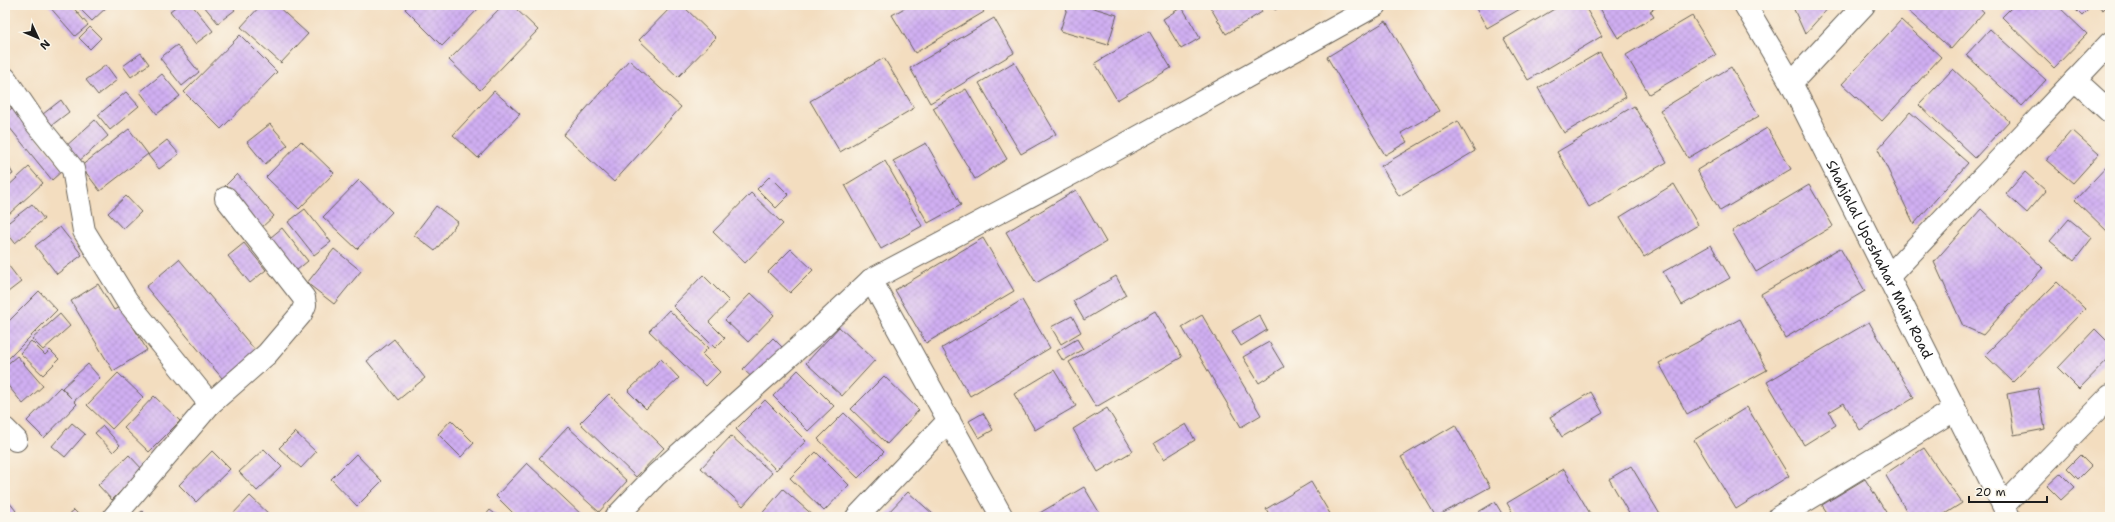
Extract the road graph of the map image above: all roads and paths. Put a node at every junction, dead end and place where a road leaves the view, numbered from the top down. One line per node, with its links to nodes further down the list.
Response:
1 (1376, 5): 11 (street)
2 (1745, 5): 7 (street, Shahjalal Uposhahar Main Road)
3 (1864, 5): 7 (street)
4 (2110, 43): 6 (street)
5 (5, 78): 13 (street)
6 (2075, 80): 8 (street); 10 (street)
7 (1791, 83): 10 (street, Shahjalal Uposhahar Main Road)
8 (2110, 112)
9 (226, 198): 13 (street)
10 (1889, 276): 14 (street, Shahjalal Uposhahar Main Road)
11 (871, 280): 15 (street); 18 (street)
12 (2110, 396): 16 (street)
13 (210, 404): 17 (street)
14 (1954, 410): 16 (street, Shahjalal Uposhahar Main Road); 21 (street)
15 (949, 420): 19 (street); 20 (street)
16 (2006, 511)
17 (114, 517)
18 (616, 517)
19 (857, 517)
20 (1002, 517)
21 (1779, 517)

